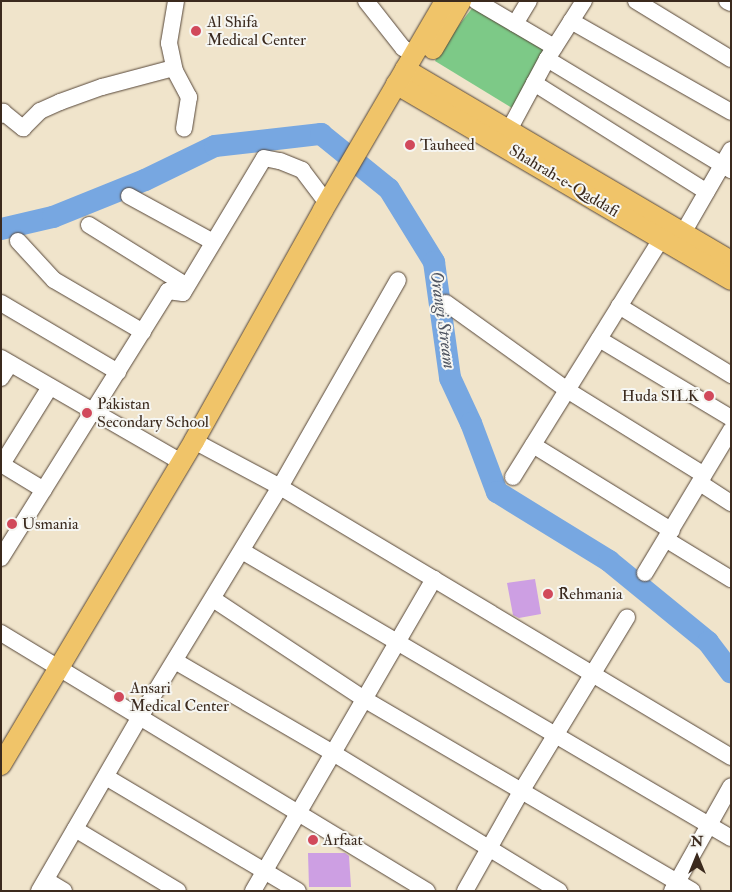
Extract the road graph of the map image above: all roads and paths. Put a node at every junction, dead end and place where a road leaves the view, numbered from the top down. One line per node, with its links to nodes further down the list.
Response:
1 (176, 1): 15 (street)
2 (366, 1): 16 (street)
3 (445, 1): 16 (main road)
4 (461, 1): 16 (main road)
5 (476, 1): 12 (street)
6 (529, 1): 12 (street)
7 (584, 1): 11 (street)
8 (636, 1): 14 (street)
9 (727, 1): 10 (street)
10 (731, 3)
11 (571, 22): 13 (street); 18 (street)
12 (515, 24): 13 (street)
13 (550, 53): 17 (street); 23 (street)
14 (731, 59)
15 (174, 68): 19 (street); 20 (street)
16 (405, 79): 21 (main road, Shahrah-e-Qaddafi); 26 (main road); 29 (main road, Shahrah-e-Qaddafi)
17 (534, 83): 21 (street); 24 (street)
18 (730, 110)
19 (1, 116)
20 (184, 129)
21 (509, 130): 28 (main road, Shahrah-e-Qaddafi)
22 (731, 150): 23 (street)
23 (727, 167): 24 (street)
24 (707, 192): 28 (street)
25 (129, 196): 31 (street)
26 (325, 207): 31 (street); 49 (main road)
27 (89, 225): 35 (street)
28 (683, 233): 32 (main road, Shahrah-e-Qaddafi)
29 (661, 238): 34 (main road, Shahrah-e-Qaddafi); 38 (street)
30 (18, 241): 39 (street)
31 (213, 242): 35 (street)
32 (731, 261)
33 (398, 280): 55 (street)
34 (731, 280)
35 (187, 286): 39 (street)
36 (1, 303): 42 (street)
37 (446, 303): 46 (street)
38 (619, 306): 40 (street); 43 (street)
39 (143, 332): 42 (street)
40 (599, 339): 46 (street); 48 (street)
41 (6, 361): 44 (street); 45 (street)
42 (118, 372): 47 (street)
43 (731, 375)
44 (1, 378)
45 (50, 387): 47 (street); 52 (street)
46 (567, 390): 50 (street); 54 (street)
47 (93, 412): 51 (street); 56 (street)
48 (730, 429): 54 (street)
49 (194, 441): 51 (main road); 55 (street)
50 (533, 444): 53 (street); 58 (street)
51 (181, 462): 69 (main road)
52 (2, 464): 56 (street)
53 (513, 477)
54 (702, 479): 57 (street); 58 (street)
55 (280, 486): 59 (street); 62 (street)
56 (44, 490): 60 (street)
57 (731, 503)
58 (670, 535): 61 (street); 63 (street)
59 (242, 550): 64 (street); 67 (street)
60 (1, 558)
61 (645, 573)
62 (434, 579): 67 (street); 70 (street)
63 (731, 579)
64 (213, 600): 68 (street); 71 (street)
65 (627, 617): 70 (street)
66 (1, 633): 69 (street)
67 (397, 642): 71 (street); 73 (street)
68 (175, 660): 72 (street); 74 (street)
69 (58, 668): 72 (street); 76 (main road)
70 (592, 674): 73 (street); 75 (street)
71 (364, 699): 74 (street); 79 (street)
72 (140, 717): 77 (street); 80 (street)
73 (555, 735): 79 (street); 81 (street)
74 (333, 753): 80 (street); 84 (street)
75 (731, 757)
76 (1, 765)
77 (106, 777): 82 (street); 85 (street)
78 (731, 786): 81 (street)
79 (522, 790): 84 (street); 87 (street)
80 (298, 812): 85 (street); 92 (street)
81 (709, 826): 83 (street); 87 (street)
82 (75, 829): 86 (street); 89 (street)
83 (731, 838)
84 (489, 848): 93 (street); 94 (street)
85 (264, 871): 90 (street); 91 (street)
86 (43, 885): 88 (street)
87 (674, 887): 95 (street)
88 (64, 891)
89 (178, 891)
90 (253, 891)
91 (298, 891)
92 (427, 891)
93 (465, 891)
94 (560, 891)
95 (692, 891)

